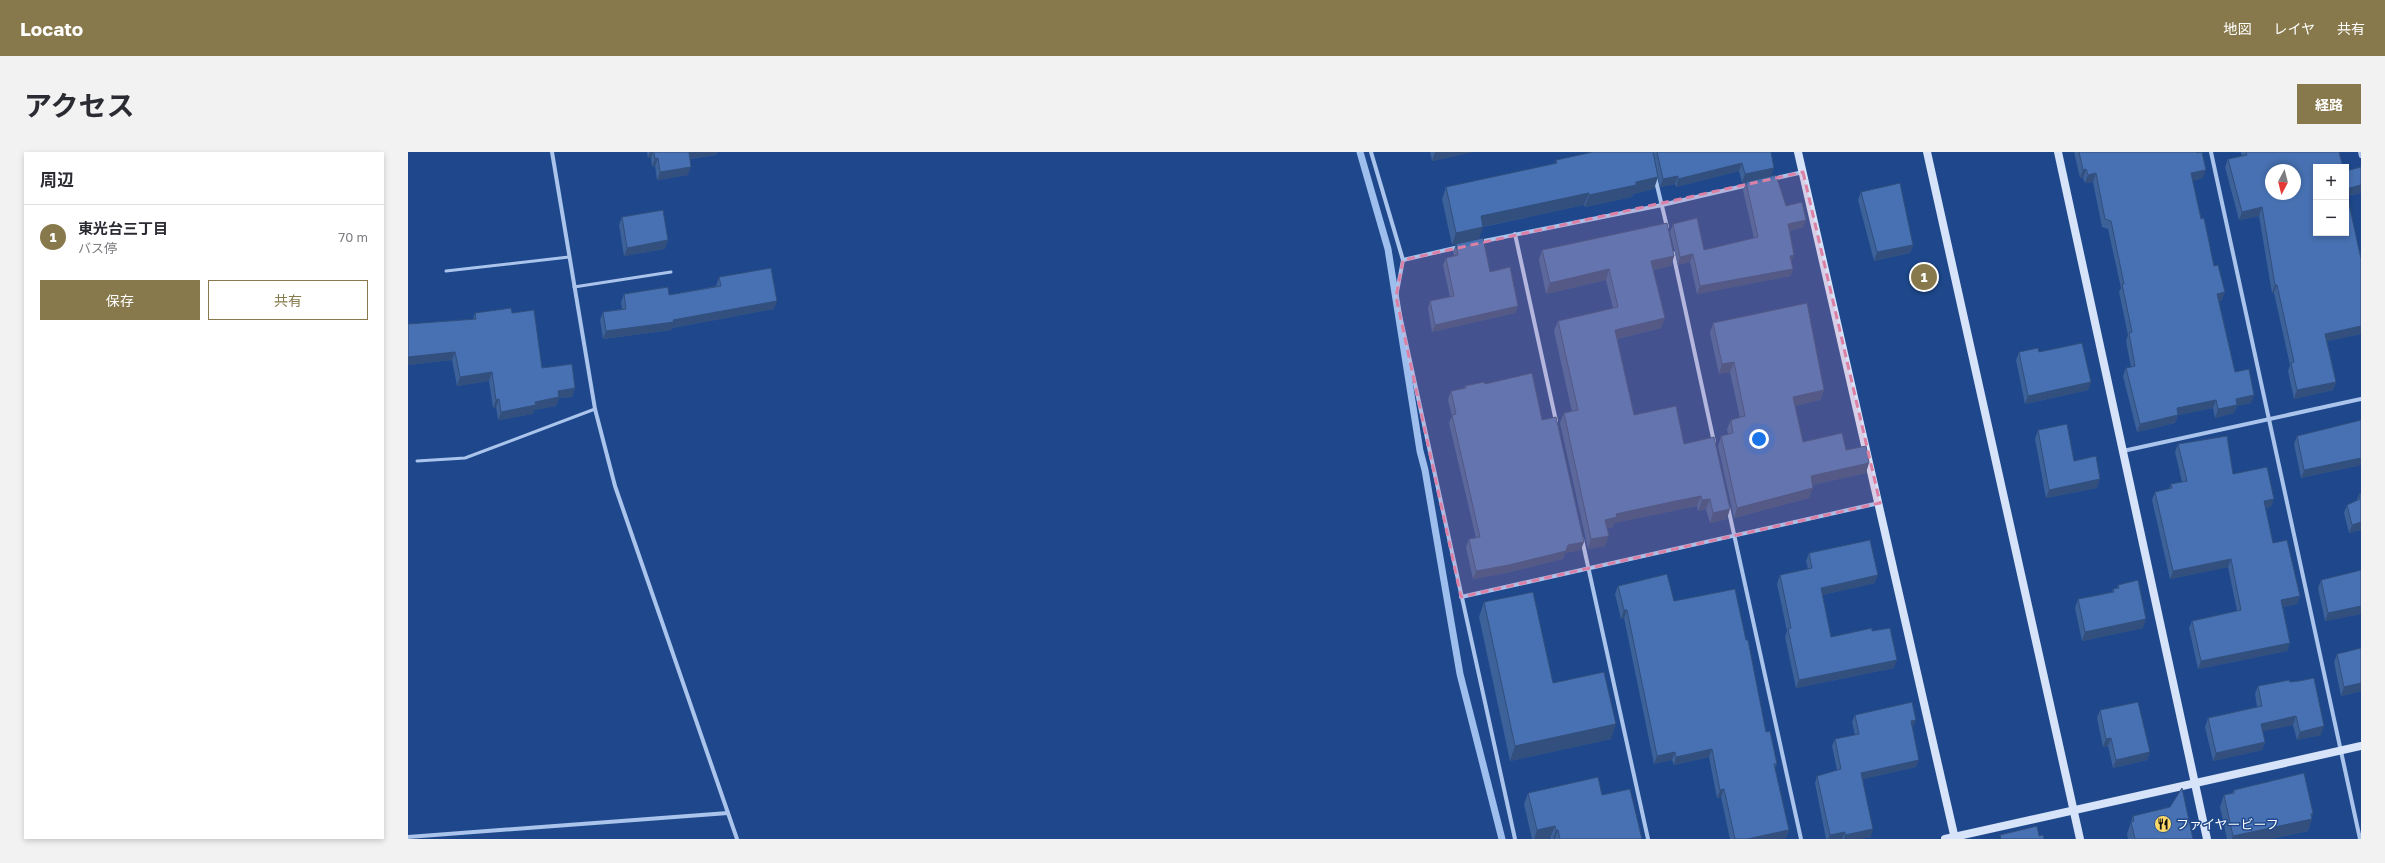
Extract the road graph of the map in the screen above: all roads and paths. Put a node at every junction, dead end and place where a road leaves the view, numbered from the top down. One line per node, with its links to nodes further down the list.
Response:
1 (552, 152): 19 (street)
2 (1371, 152): 20 (street)
3 (1798, 152): 9 (street)
4 (1927, 152): 40 (street)
5 (2058, 152): 29 (street)
6 (2211, 152): 26 (street)
7 (2360, 152): 8 (street)
8 (2361, 156)
9 (1803, 172): 11 (street); 31 (street)
10 (1654, 175): 13 (street)
11 (1766, 181)
12 (1751, 184): 13 (street)
13 (1662, 205): 14 (street); 15 (street)
14 (1515, 234): 16 (street); 27 (street)
15 (1669, 236)
16 (1470, 244)
17 (1670, 244): 28 (street)
18 (1463, 246): 20 (street)
19 (569, 257): 21 (lane); 23 (street)
20 (1403, 260): 36 (street)
21 (446, 271)
22 (671, 272): 23 (lane)
23 (574, 287): 25 (street)
24 (2361, 399): 26 (street)
25 (595, 409): 30 (lane); 41 (street)
26 (2270, 419): 29 (street); 38 (street)
27 (1558, 428)
28 (1716, 450)
29 (2122, 452): 39 (street)
30 (417, 461)
31 (1880, 503): 34 (street); 43 (street)
32 (1728, 504): 34 (street)
33 (1580, 530): 35 (street)
34 (1734, 534): 35 (street); 47 (street)
35 (1589, 569): 36 (street); 46 (street)
36 (1461, 597): 45 (street)
37 (2361, 746): 38 (street)
38 (2340, 751): 39 (street); 51 (street)
39 (2194, 783): 40 (street); 50 (street)
40 (2074, 810): 43 (street); 49 (street)
41 (728, 813): 42 (street); 44 (street)
42 (408, 837)
43 (1955, 838): 48 (street)
44 (737, 839)
45 (1515, 839)
46 (1648, 839)
47 (1801, 839)
48 (1944, 839)
49 (2080, 839)
50 (2207, 839)
51 (2360, 839)

